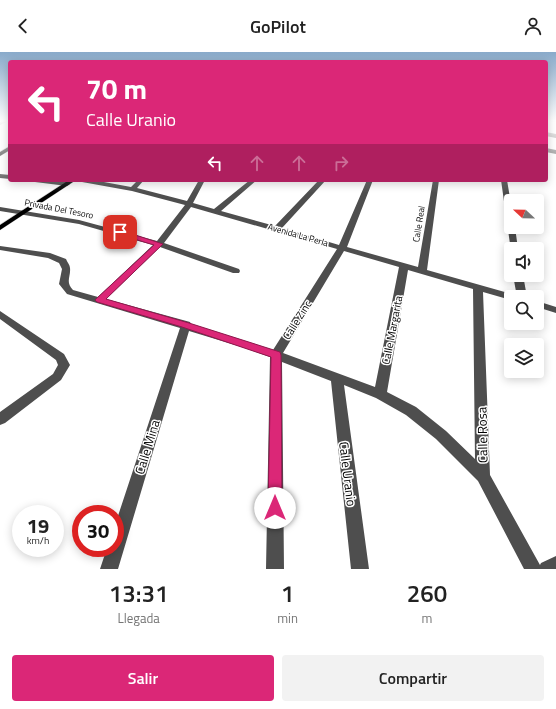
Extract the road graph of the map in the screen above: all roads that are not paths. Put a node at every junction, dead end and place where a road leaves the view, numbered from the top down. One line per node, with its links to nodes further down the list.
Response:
1 (70, 182): 14 (main road)
2 (93, 182): 10 (street, Avenida La Perla)
3 (139, 182): 10 (street)
4 (201, 182): 12 (street)
5 (252, 182): 15 (street)
6 (322, 182): 17 (street)
7 (369, 182): 20 (street, Calle Zinc)
8 (436, 182): 23 (street, Calle Real)
9 (504, 182): 11 (street)
10 (133, 189): 12 (street, Avenida La Perla)
11 (506, 194)
12 (189, 204): 15 (street, Avenida La Perla); 18 (street)
13 (0, 209): 14 (street, Privada Del Tesoro)
14 (24, 212): 16 (main road); 18 (street, Privada Del Tesoro)
15 (215, 212): 17 (street, Avenida La Perla)
16 (0, 228)
17 (277, 230): 20 (street, Avenida La Perla)
18 (159, 244): 22 (street, Privada Del Tesoro); 26 (street)
19 (0, 248): 26 (street)
20 (342, 248): 21 (street, Avenida La Perla); 31 (street, Calle Zinc)
21 (404, 266): 23 (street, Avenida La Perla); 33 (street, Calle Margarita)
22 (236, 271)
23 (422, 271): 24 (street, Avenida La Perla)
24 (478, 287): 25 (street, Avenida La Perla); 35 (street, Calle Rosa)
25 (504, 295)
26 (100, 300): 30 (street)
27 (544, 306): 28 (street)
28 (556, 310)
29 (0, 314): 34 (street)
30 (186, 325): 31 (street); 37 (street, Calle Mina)
31 (276, 355): 32 (street); 38 (street)
32 (337, 378): 33 (street); 39 (street, Calle Uranio)
33 (380, 394): 35 (street)
34 (0, 419)
35 (483, 476): 40 (street, Calle Rosa)
36 (556, 565): 41 (street)
37 (109, 569)
38 (275, 569)
39 (360, 569)
40 (533, 569)
41 (547, 569)

